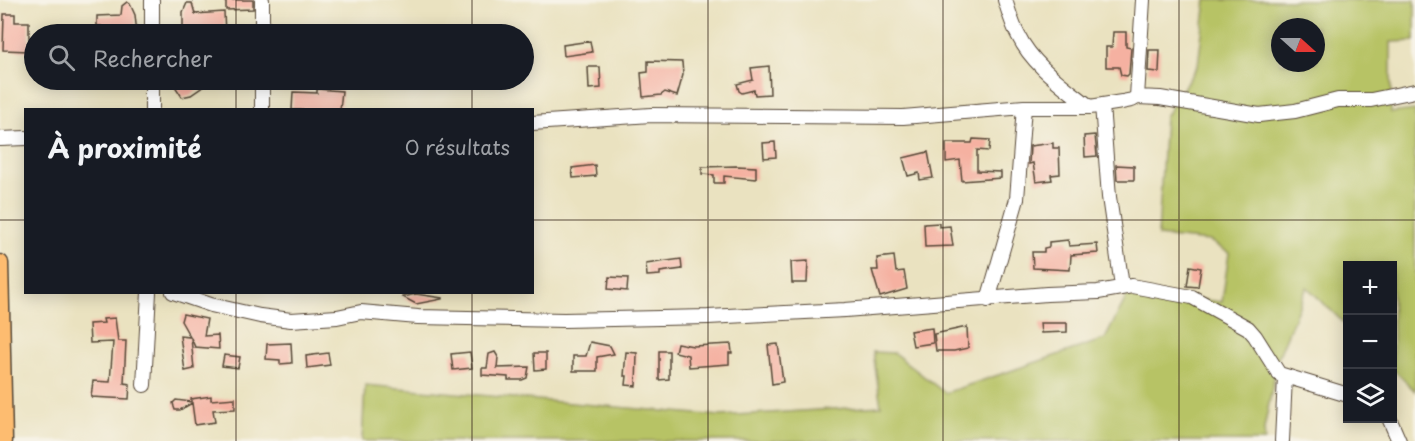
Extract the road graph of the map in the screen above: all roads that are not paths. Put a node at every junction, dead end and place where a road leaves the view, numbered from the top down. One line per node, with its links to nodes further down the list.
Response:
1 (152, 0): 5 (street)
2 (262, 0): 6 (street)
3 (1005, 0): 11 (street)
4 (1143, 0): 10 (street)
5 (152, 24)
6 (262, 24)
7 (152, 90): 13 (street)
8 (262, 90): 14 (street)
9 (1415, 91): 10 (street)
10 (1137, 97): 11 (street)
11 (1096, 106): 12 (street); 19 (street)
12 (1024, 107): 15 (street); 22 (street)
13 (152, 108)
14 (262, 108)
15 (534, 123)
16 (24, 138): 17 (street)
17 (0, 139)
18 (0, 263): 23 (main road)
19 (1122, 286): 22 (street); 24 (street)
20 (149, 294): 25 (street)
21 (179, 294): 22 (street)
22 (988, 300)
23 (1, 323): 28 (main road)
24 (1285, 377): 26 (street); 29 (street)
25 (144, 386)
26 (1343, 394)
27 (1391, 423): 30 (street)
28 (4, 441)
29 (1282, 441)
30 (1399, 441)

